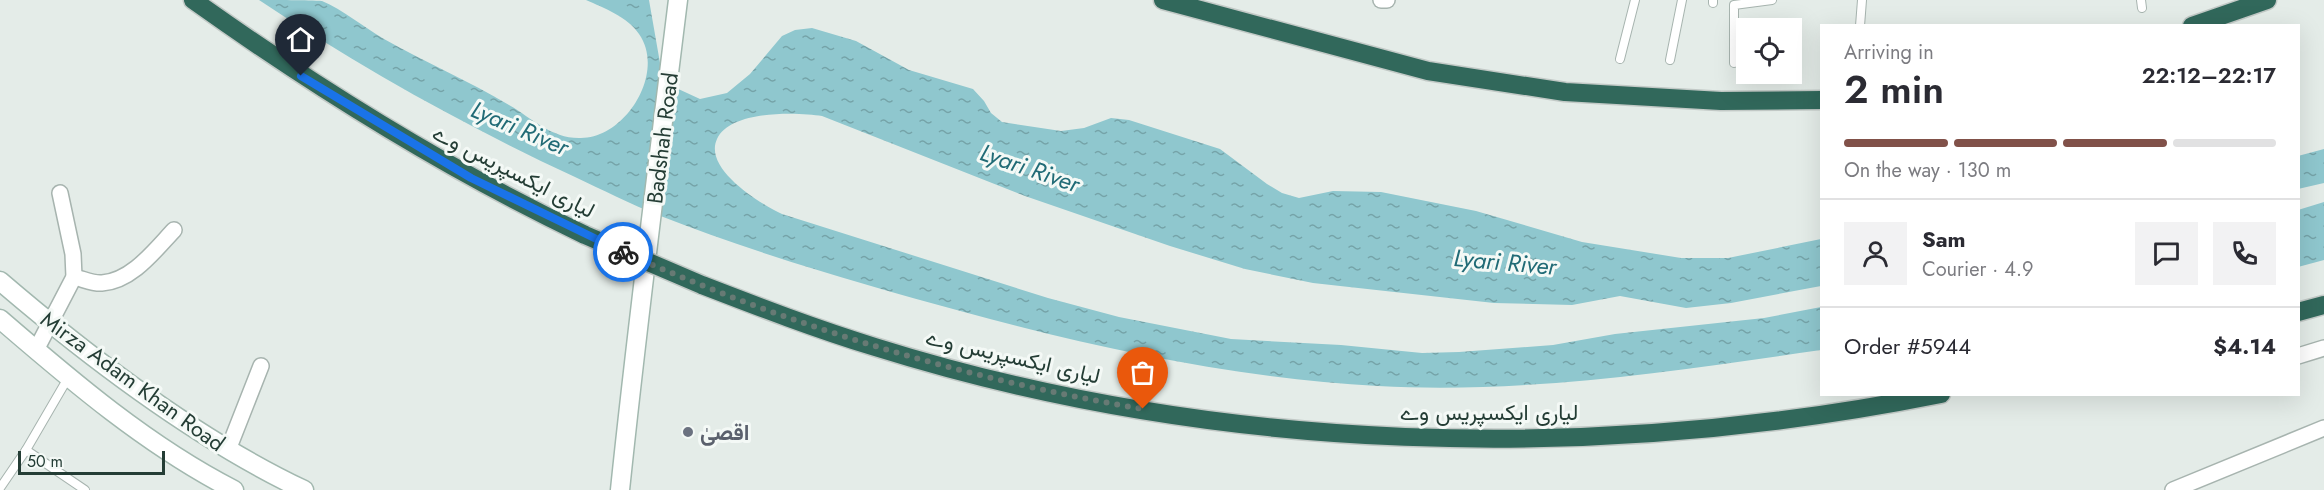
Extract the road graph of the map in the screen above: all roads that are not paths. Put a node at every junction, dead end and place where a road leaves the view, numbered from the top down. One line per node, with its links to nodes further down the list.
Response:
1 (193, 0): 30 (highway, لیاری ایکسپریس وے, bridge)
2 (678, 0): 39 (main road, Badshah Road)
3 (1163, 0): 16 (highway)
4 (1381, 0): 5 (street)
5 (1387, 0)
6 (1635, 0): 13 (lane)
7 (1682, 0): 14 (lane)
8 (1772, 0): 15 (lane)
9 (1862, 0): 11 (lane)
10 (2267, 0): 12 (highway)
11 (1860, 24)
12 (2198, 24)
13 (1620, 59)
14 (1670, 60)
15 (1734, 63)
16 (1820, 100)
17 (60, 193): 19 (street)
18 (174, 230): 19 (street)
19 (74, 277): 24 (street)
20 (0, 281): 24 (main road, Mirza Adam Khan Road)
21 (2324, 305): 22 (highway)
22 (2300, 311)
23 (0, 319): 26 (main road, Mirza Adam Khan Road)
24 (52, 324): 26 (street); 33 (main road, Mirza Adam Khan Road)
25 (2324, 348): 27 (street)
26 (36, 350): 29 (main road, Mirza Adam Khan Road)
27 (2300, 355)
28 (261, 366): 33 (street)
29 (68, 378): 32 (lane); 36 (main road, Mirza Adam Khan Road)
30 (1929, 396)
31 (2324, 428): 40 (street)
32 (26, 450): 34 (lane); 37 (lane)
33 (228, 450): 38 (main road, Mirza Adam Khan Road)
34 (3, 476): 35 (lane)
35 (0, 488)
36 (224, 488)
37 (85, 490)
38 (304, 490)
39 (620, 490)
40 (2174, 490)

